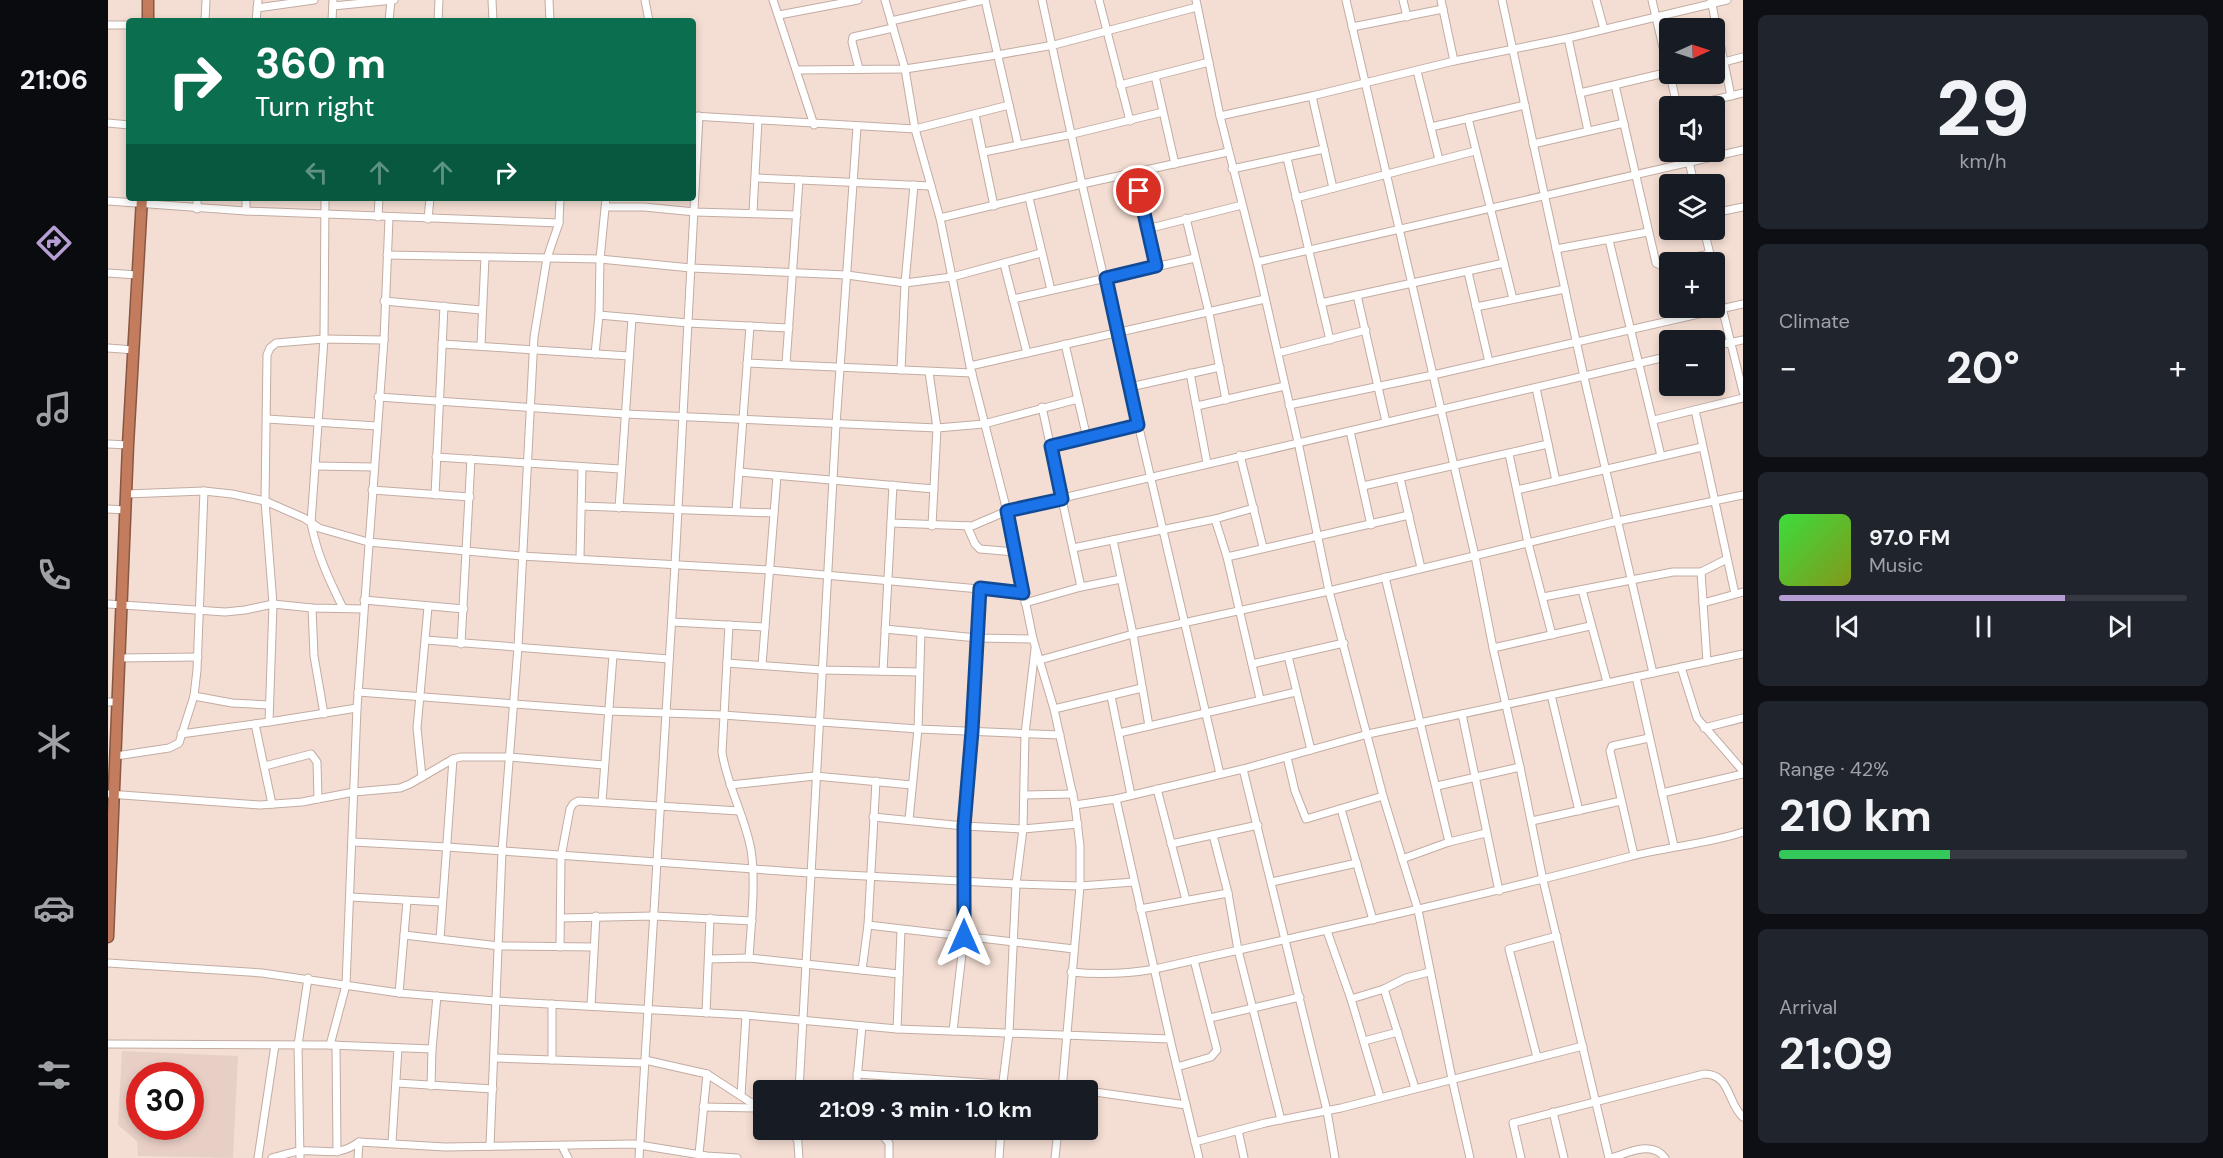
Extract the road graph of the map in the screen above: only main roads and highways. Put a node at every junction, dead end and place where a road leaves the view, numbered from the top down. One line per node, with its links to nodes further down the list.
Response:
1 (148, 0): 2 (highway)
2 (148, 18)
3 (141, 201): 4 (highway)
4 (113, 702): 5 (highway)
5 (111, 794): 6 (highway)
6 (108, 937)

